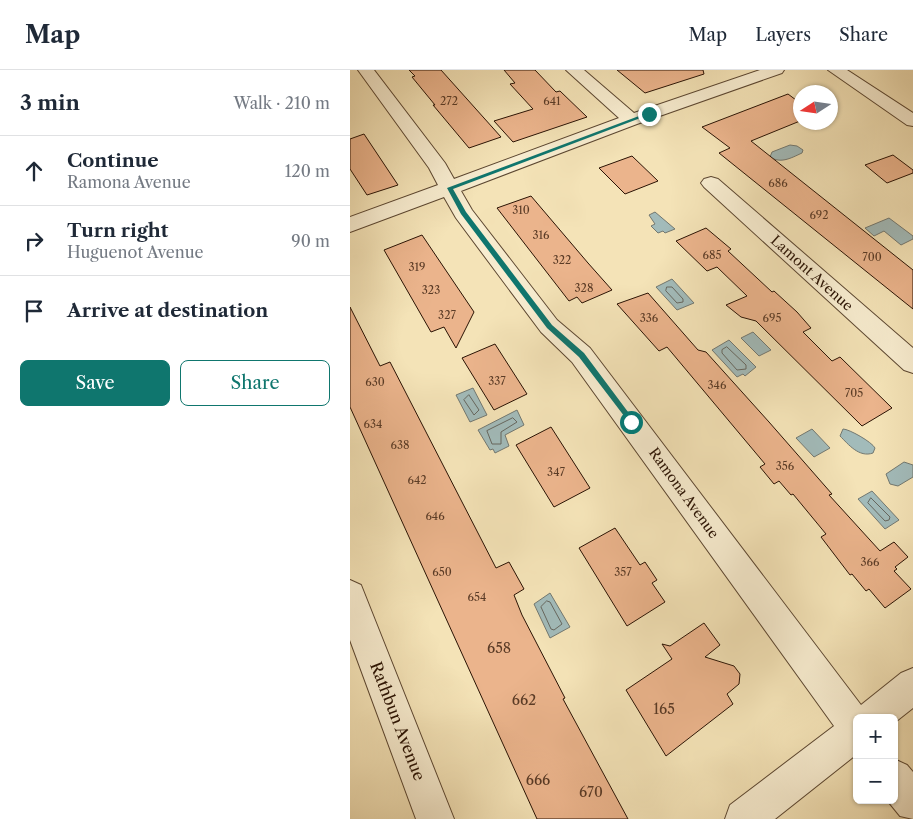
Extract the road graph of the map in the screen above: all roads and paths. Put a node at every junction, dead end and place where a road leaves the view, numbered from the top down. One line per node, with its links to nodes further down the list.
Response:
1 (366, 70): 8 (street, Ramona Avenue)
2 (574, 70): 5 (street)
3 (776, 70): 5 (street)
4 (836, 70): 6 (street)
5 (631, 120): 8 (street)
6 (913, 121)
7 (711, 183): 10 (street, Lamont Avenue)
8 (450, 188): 9 (street); 14 (street, Ramona Avenue)
9 (350, 225)
10 (913, 363)
11 (350, 596): 18 (street, Rathbun Avenue)
12 (913, 685): 13 (street)
13 (878, 714)
14 (853, 724)
15 (853, 732): 19 (street)
16 (898, 783): 17 (street)
17 (913, 802)
18 (435, 819)
19 (744, 819)

